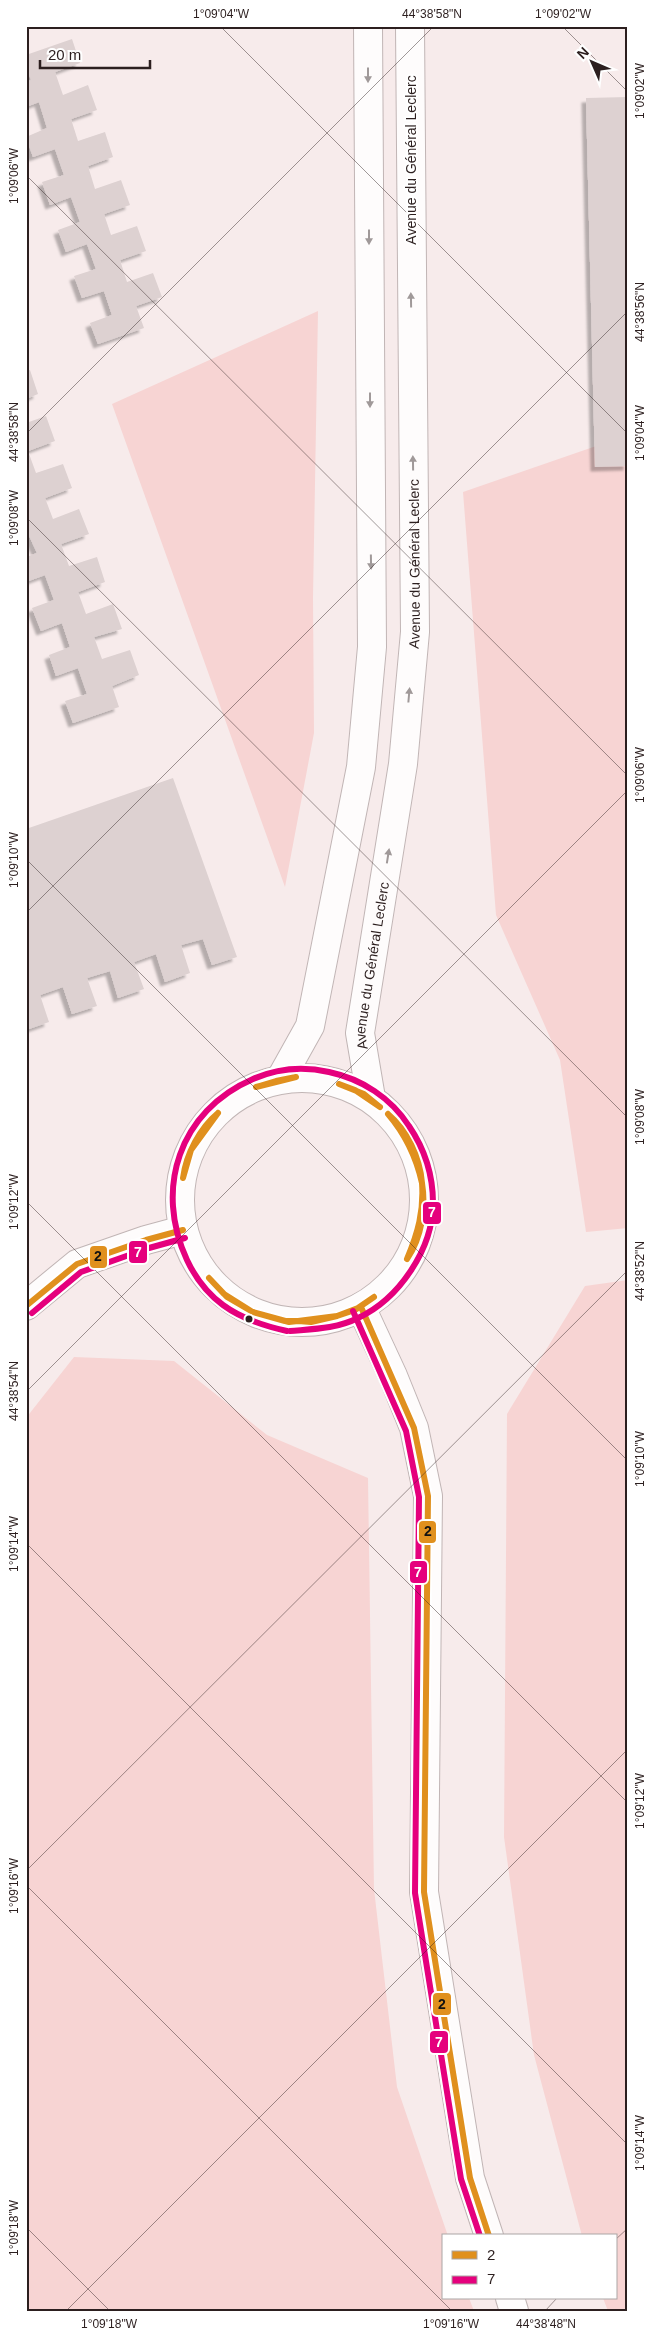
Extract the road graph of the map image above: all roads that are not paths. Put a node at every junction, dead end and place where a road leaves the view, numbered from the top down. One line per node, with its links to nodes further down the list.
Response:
1 (368, 26): 3 (main road, one-way to 3)
2 (410, 26): 4 (main road, Avenue du Général Leclerc, one-way to 2)
3 (281, 1078): 4 (main road); 5 (main road)
4 (371, 1098): 7 (main road)
5 (183, 1230): 6 (main road); 7 (main road)
6 (26, 1306)
7 (362, 1307): 8 (main road)
8 (488, 2234)

